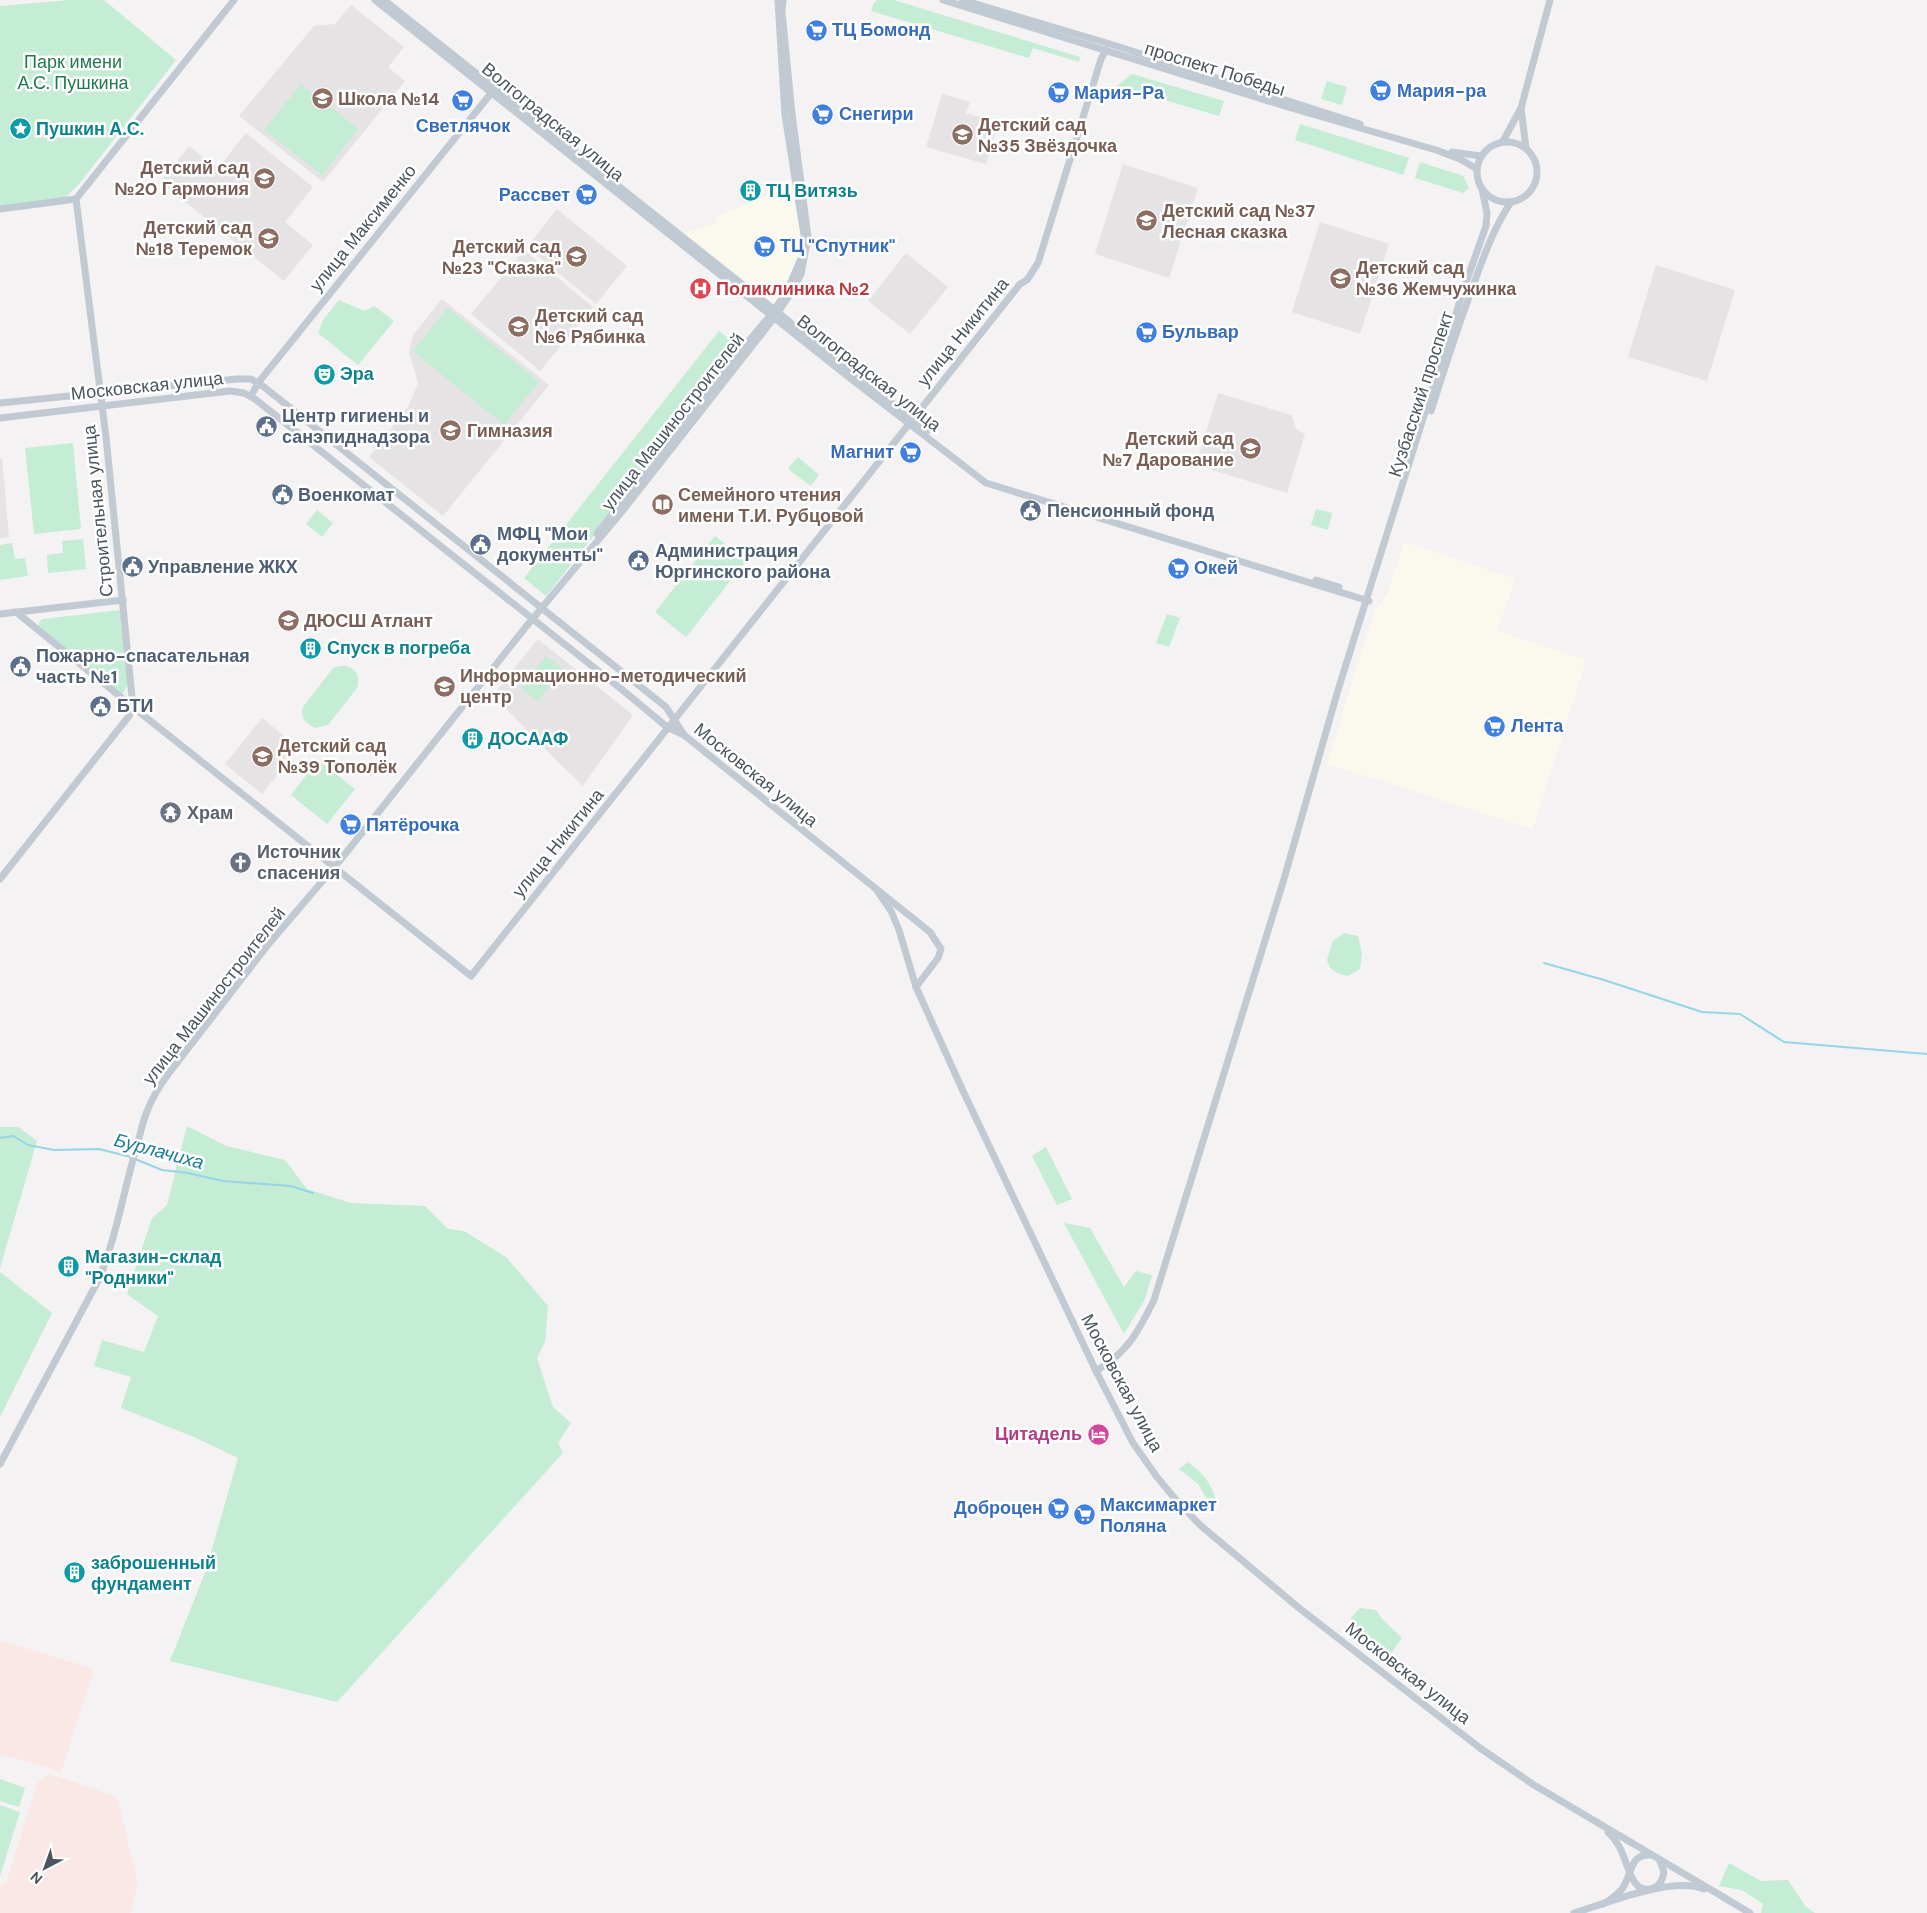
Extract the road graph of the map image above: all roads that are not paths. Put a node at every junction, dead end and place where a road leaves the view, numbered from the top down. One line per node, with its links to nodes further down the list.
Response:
1 (234, 0): 17 (main road)
2 (375, 0): 10 (main road, Волгоградская улица)
3 (384, 0): 20 (main road)
4 (778, 0): 20 (main road)
5 (783, 0): 20 (main road, улица Машиностроителей)
6 (942, 0): 9 (main road, проспект Победы)
7 (962, 0): 14 (main road)
8 (1550, 0): 11 (main road)
9 (1106, 50): 15 (main road, проспект Победы); 27 (main road, улица Никитина)
10 (495, 94): 20 (main road, Волгоградская улица); 21 (main road, улица Максименко)
11 (1521, 108): 12 (main road); 13 (main road)
12 (1503, 142): 13 (main road); 14 (main road)
13 (1526, 148): 18 (main road)
14 (1481, 156): 15 (main road)
15 (1477, 169): 16 (main road)
16 (1482, 189): 18 (main road); 30 (main road)
17 (76, 199): 19 (main road); 22 (main road, Строительная улица)
18 (1511, 202): 30 (main road, Кузбасский проспект)
19 (0, 209)
20 (774, 314): 27 (main road, Волгоградская улица); 32 (main road, улица Машиностроителей)
21 (258, 383): 22 (main road, Московская улица); 23 (main road, улица Максименко); 28 (main road, Московская улица)
22 (100, 392): 24 (main road, Московская улица); 25 (main road, Строительная улица)
23 (251, 396): 25 (main road, Московская улица); 29 (main road, Московская улица)
24 (0, 403)
25 (102, 406): 26 (main road, Московская улица); 31 (main road, Строительная улица)
26 (0, 418)
27 (911, 422): 30 (main road, Волгоградская улица); 37 (main road, улица Никитина)
28 (328, 438): 29 (main road); 32 (main road, Московская улица)
29 (319, 449): 35 (main road, Московская улица)
30 (1368, 598): 48 (main road)
31 (123, 600): 33 (main road); 36 (main road, Строительная улица)
32 (541, 607): 35 (main road, улица Машиностроителей); 37 (main road, Московская улица)
33 (16, 612): 34 (main road); 36 (main road)
34 (0, 614)
35 (532, 618): 38 (main road, Московская улица); 40 (main road, улица Машиностроителей)
36 (133, 707): 40 (main road); 41 (main road)
37 (677, 716): 38 (main road, улица Никитина); 39 (main road, Московская улица)
38 (667, 728): 39 (main road, Московская улица); 40 (main road, улица Никитина)
39 (684, 736): 42 (main road, Московская улица)
40 (334, 866): 49 (main road, улица Машиностроителей)
41 (0, 879)
42 (876, 889): 43 (main road, Московская улица); 44 (main road, Московская улица)
43 (911, 916): 44 (main road); 46 (main road, Московская улица)
44 (899, 930): 45 (main road, Московская улица)
45 (910, 969): 46 (main road); 47 (main road, Московская улица)
46 (928, 973): 47 (main road, Московская улица)
47 (916, 987): 48 (main road, Московская улица)
48 (1096, 1371): 50 (main road, Московская улица)
49 (0, 1464)
50 (1593, 1820): 51 (main road, Московская улица); 52 (main road, Московская улица)
51 (1656, 1858): 52 (main road); 53 (main road); 54 (main road, Московская улица)
52 (1630, 1872): 53 (main road, Московская улица); 55 (main road)
53 (1651, 1889): 54 (main road); 55 (main road)
54 (1725, 1898): 57 (main road)
55 (1603, 1904): 56 (main road)
56 (1574, 1913)
57 (1750, 1913)

